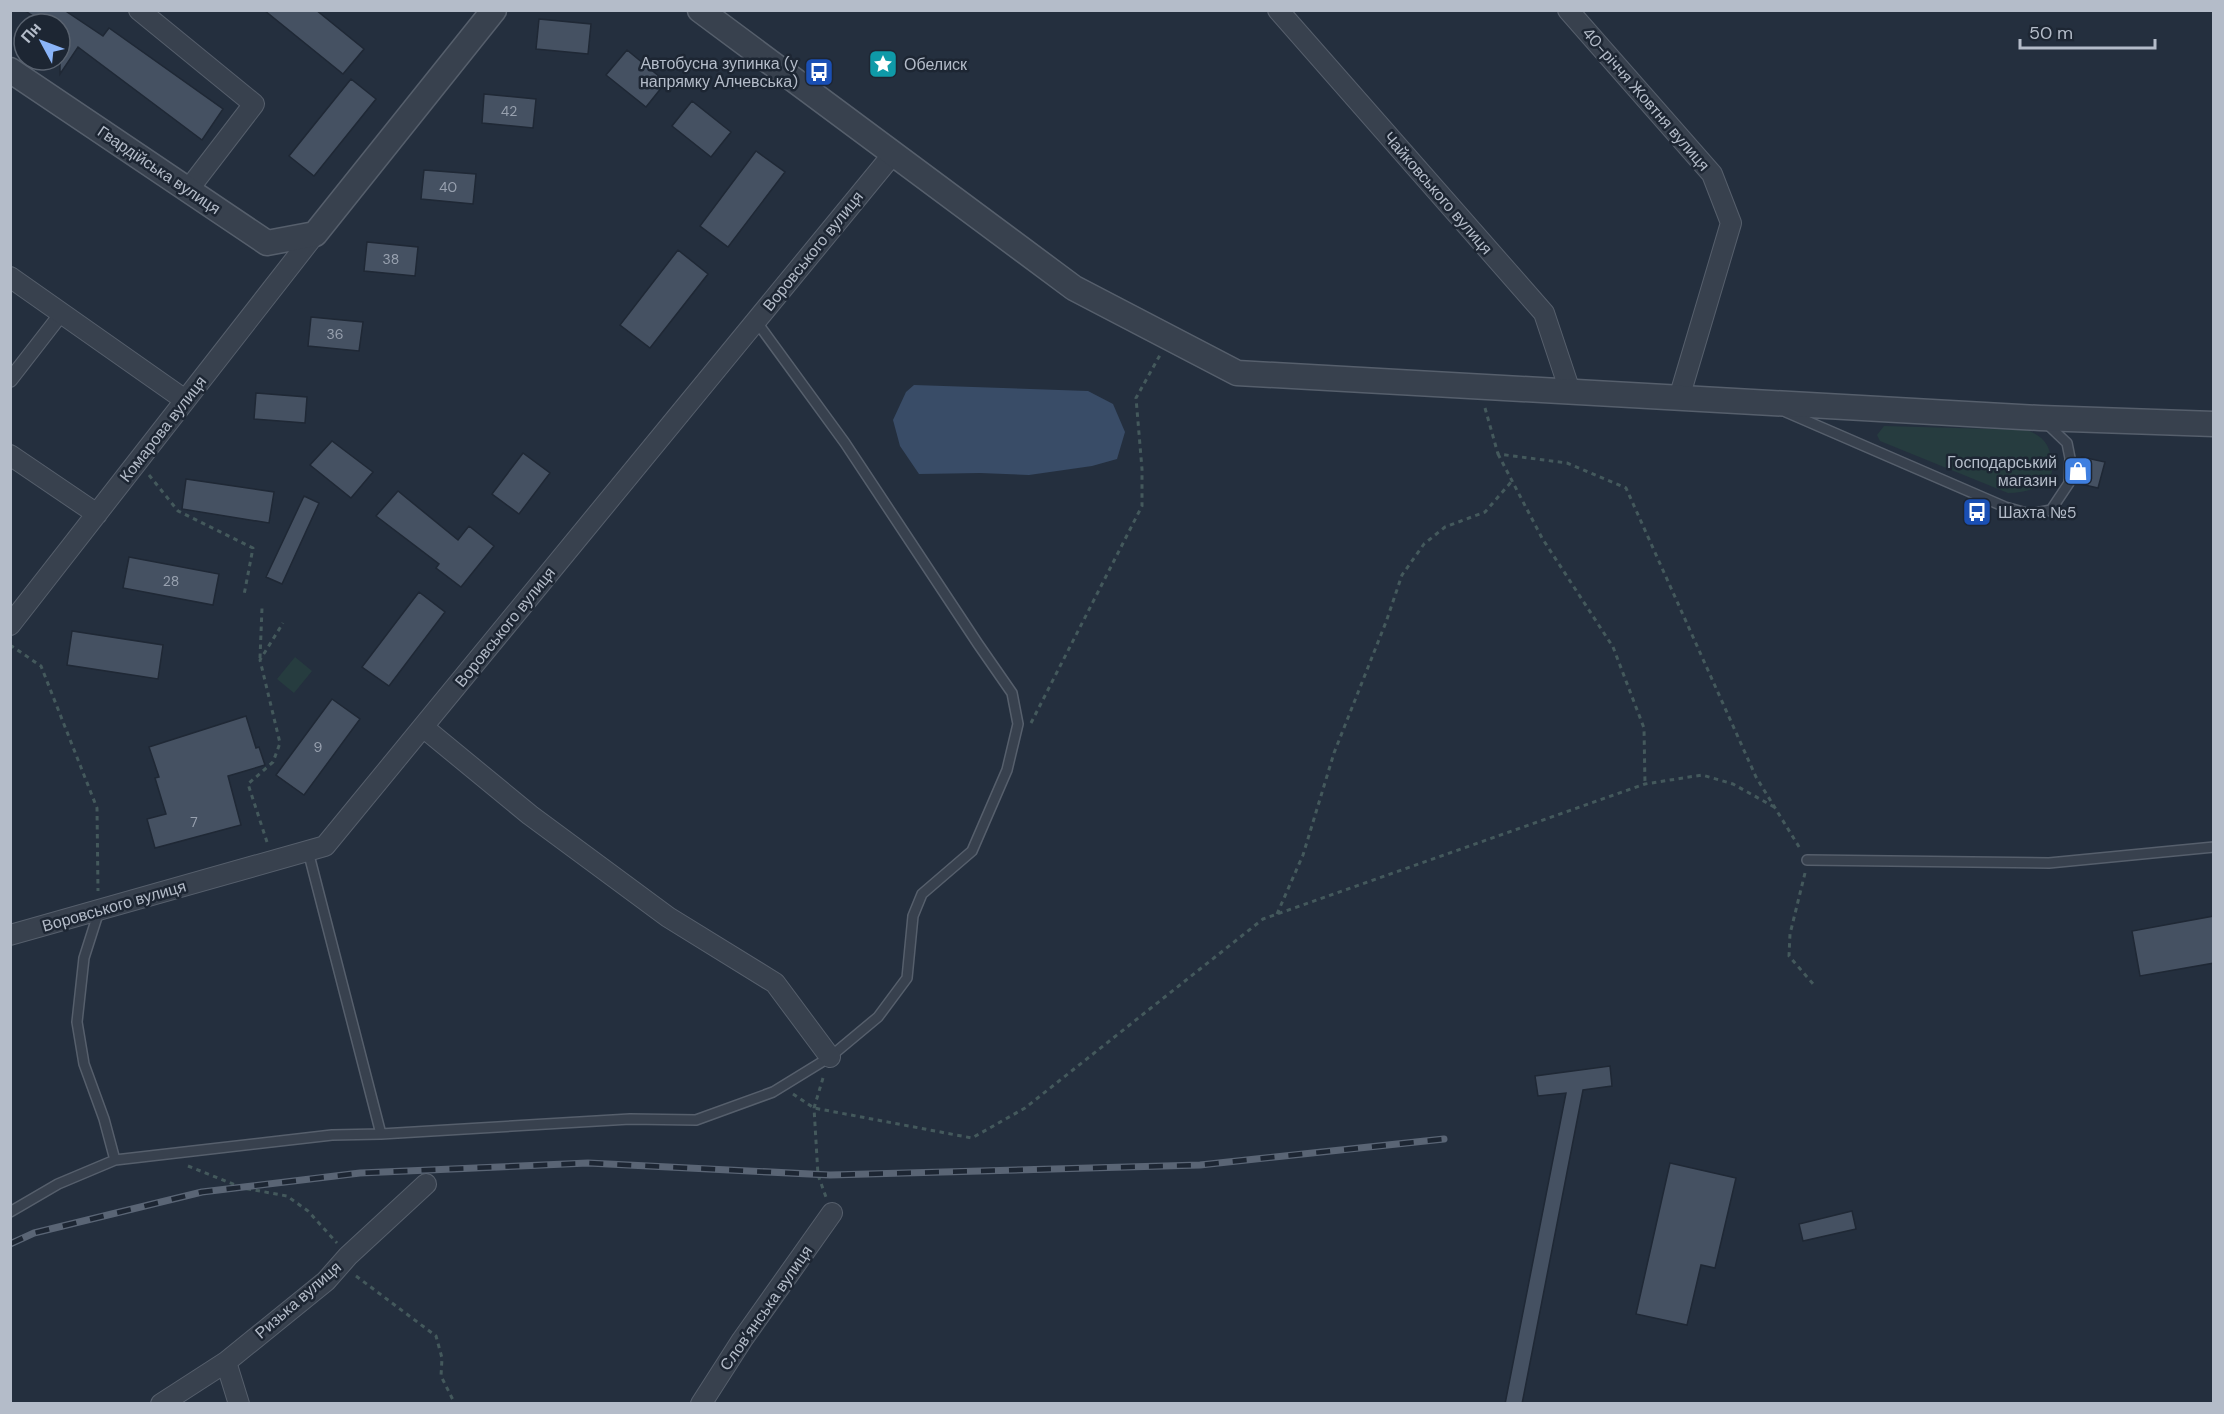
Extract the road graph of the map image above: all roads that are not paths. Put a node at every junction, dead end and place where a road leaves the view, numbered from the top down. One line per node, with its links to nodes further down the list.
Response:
1 (139, 10): 8 (street)
2 (494, 10): 9 (street)
3 (700, 10): 7 (street)
4 (1278, 10): 14 (street, Чайковського вулиця)
5 (1568, 10): 15 (street, 40-річчя Жовтня вулиця)
6 (10, 70): 8 (street, Гвардійська вулиця)
7 (893, 154): 12 (street, Воровського вулиця); 14 (street)
8 (188, 190): 9 (street, Гвардійська вулиця)
9 (315, 234): 16 (street, Комарова вулиця)
10 (10, 276): 11 (street)
11 (62, 313): 13 (street); 16 (street)
12 (756, 321): 23 (street, Воровського вулиця); 29 (lane)
13 (10, 380)
14 (1570, 391): 15 (street)
15 (1679, 398): 17 (street)
16 (185, 400): 21 (street, Комарова вулиця)
17 (1764, 402): 18 (street); 18 (lane)
18 (2040, 418): 19 (street)
19 (2214, 424)
20 (10, 455): 21 (street)
21 (97, 514): 22 (street, Комарова вулиця)
22 (11, 624)
23 (423, 726): 25 (street, Воровського вулиця); 29 (street)
24 (2214, 847): 26 (lane)
25 (308, 851): 27 (street, Воровського вулиця); 30 (lane)
26 (1807, 860)
27 (99, 911): 28 (street, Воровського вулиця); 31 (lane)
28 (10, 935)
29 (830, 1057): 30 (lane)
30 (381, 1134): 31 (lane)
31 (115, 1160): 33 (lane)
32 (426, 1184): 35 (street, Ризька вулиця)
33 (10, 1212)
34 (832, 1213): 38 (street, Слов’янська вулиця)
35 (226, 1362): 36 (street, Ризька вулиця); 37 (street)
36 (161, 1404)
37 (239, 1404)
38 (701, 1404)

